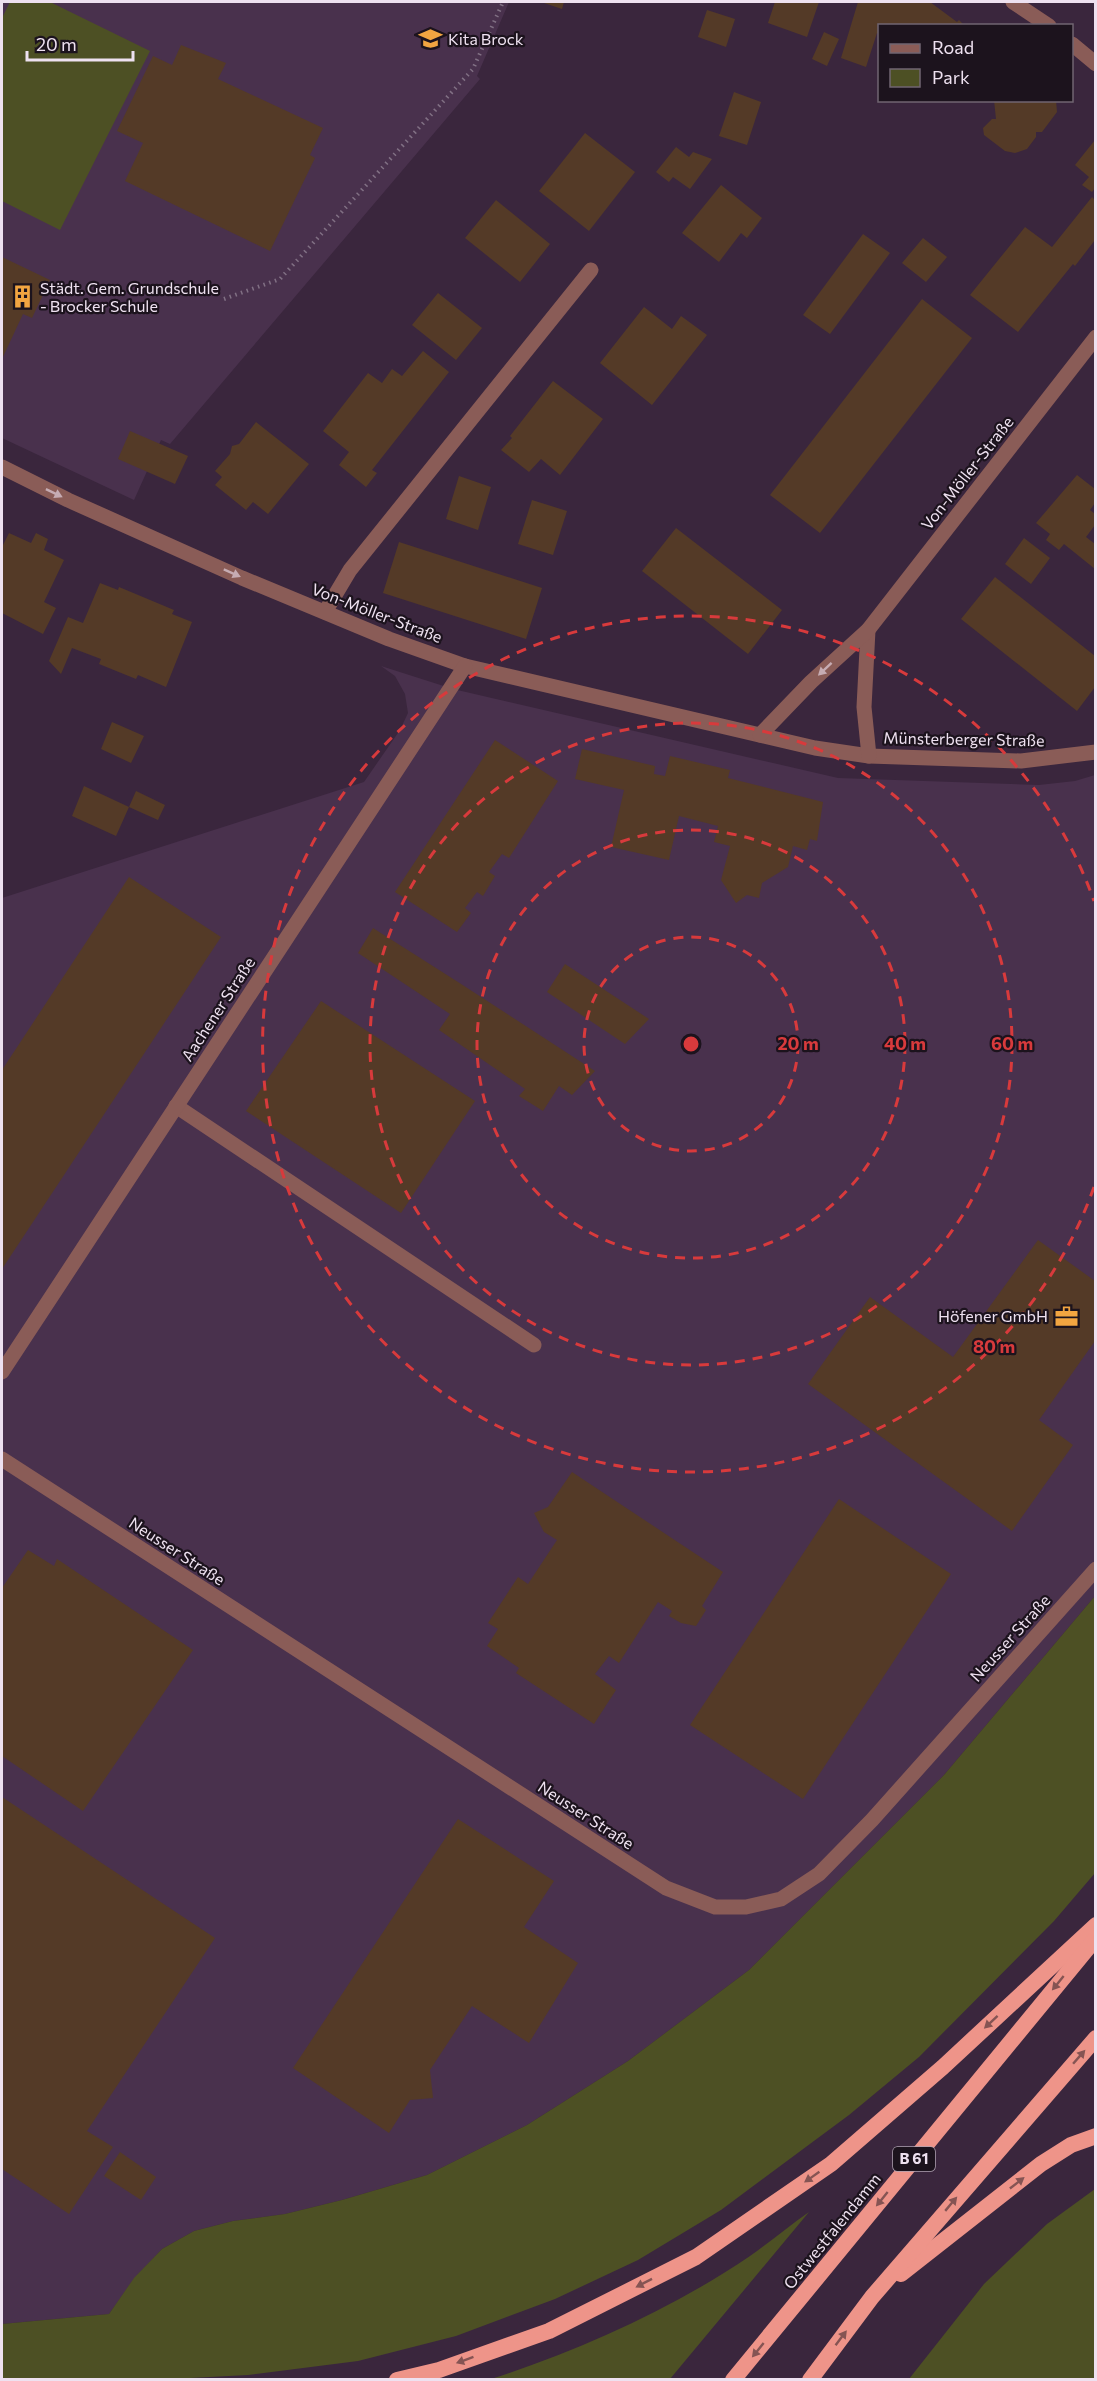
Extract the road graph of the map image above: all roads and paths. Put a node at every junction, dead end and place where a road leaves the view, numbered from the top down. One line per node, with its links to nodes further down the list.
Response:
1 (502, 2): 7 (path)
2 (1013, 2): 3 (street)
3 (1046, 24)
4 (1073, 46): 5 (street)
5 (1095, 64)
6 (591, 270): 10 (street)
7 (224, 299)
8 (1095, 338): 11 (street, Von-Möller-Straße)
9 (2, 467): 10 (street, Von-Möller-Straße, one-way to 10)
10 (325, 612): 12 (street, Von-Möller-Straße)
11 (868, 630): 13 (street, Von-Möller-Straße, one-way to 13); 15 (street)
12 (465, 666): 13 (street, Von-Möller-Straße); 16 (street, Aachener Straße)
13 (760, 735): 15 (street, Von-Möller-Straße)
14 (1095, 752): 15 (street, Münsterberger Straße)
15 (868, 756)
16 (176, 1106): 17 (street); 18 (street, Aachener Straße)
17 (534, 1345)
18 (2, 1372)
19 (2, 1459): 20 (street, Neusser Straße)
20 (1095, 1569)
21 (1095, 1925): 26 (highway, one-way to 26)
22 (1095, 1938): 27 (highway, Ostwestfalendamm / B 61, one-way to 27)
23 (1095, 2038): 25 (highway, one-way to 23)
24 (1095, 2136): 25 (highway, one-way to 24)
25 (872, 2297): 28 (highway, one-way to 25)
26 (397, 2379)
27 (733, 2379)
28 (810, 2379)

